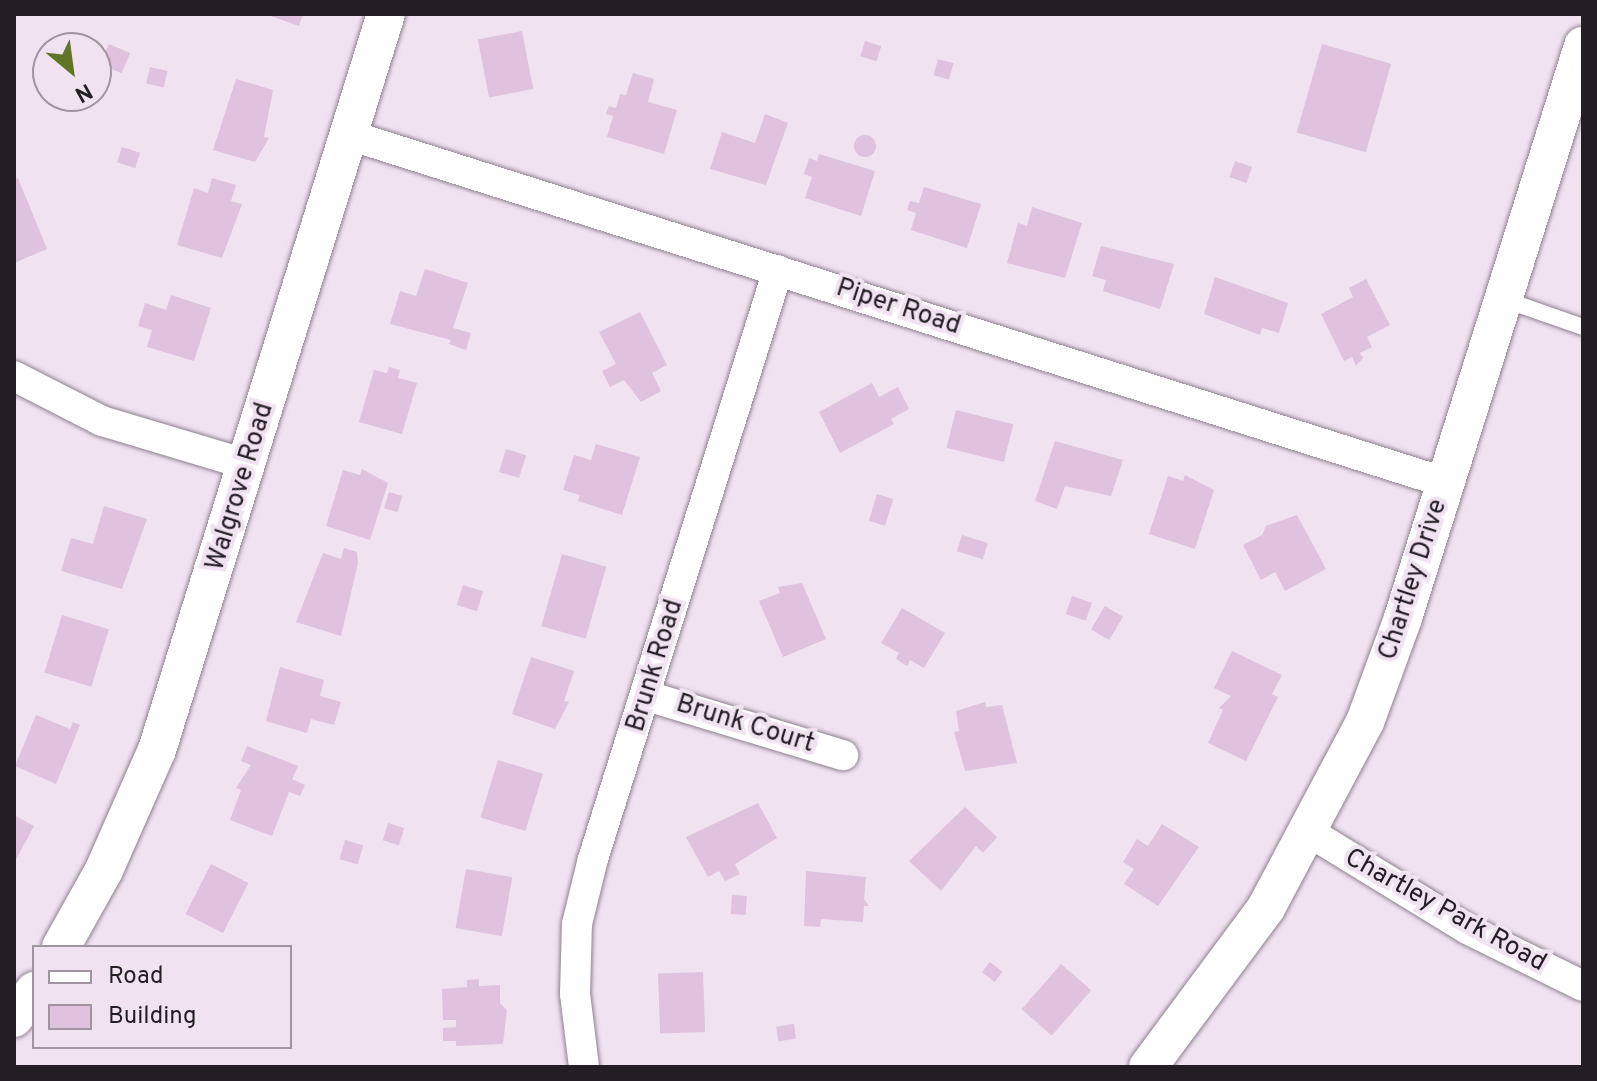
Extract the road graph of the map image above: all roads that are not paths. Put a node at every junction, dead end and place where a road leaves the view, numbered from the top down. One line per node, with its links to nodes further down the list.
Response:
1 (386, 14): 3 (street, Walgrove Road)
2 (1583, 46): 5 (street, Chartley Drive)
3 (349, 135): 4 (street, Piper Road); 8 (street, Walgrove Road)
4 (778, 270): 9 (street, Piper Road); 10 (street, Brunk Road)
5 (1503, 299): 6 (lane); 9 (street, Chartley Drive)
6 (1583, 327)
7 (14, 376): 8 (street)
8 (249, 465): 13 (street, Walgrove Road)
9 (1447, 483): 12 (street, Chartley Drive)
10 (647, 696): 11 (street, Brunk Court); 17 (street, Brunk Road)
11 (843, 755)
12 (1309, 832): 14 (street, Chartley Park Road); 18 (street, Chartley Drive)
13 (62, 945)
14 (1582, 982)
15 (32, 994): 16 (street)
16 (14, 1018)
17 (584, 1067)
18 (1148, 1067)

